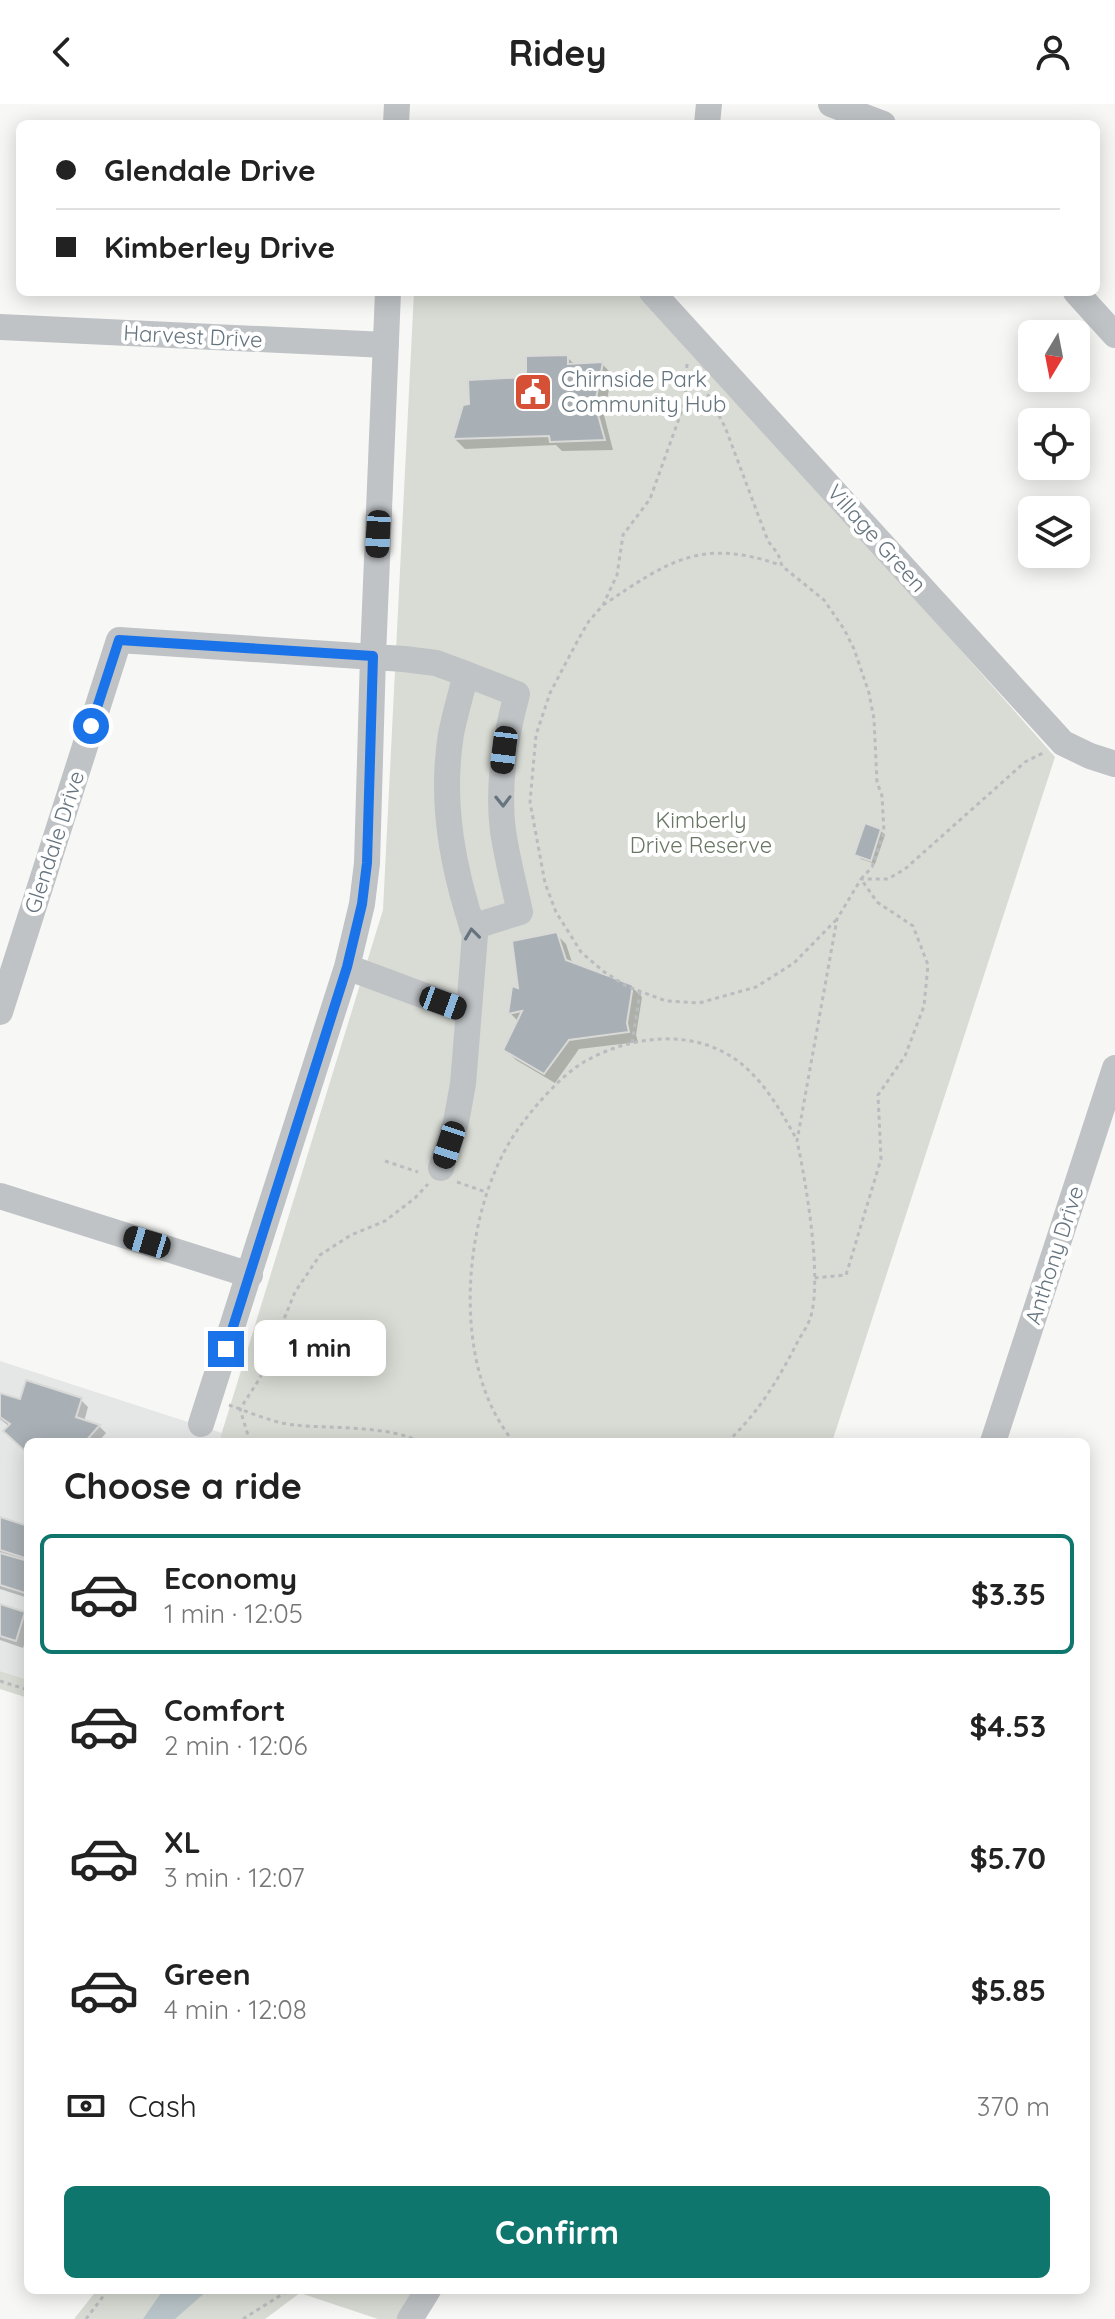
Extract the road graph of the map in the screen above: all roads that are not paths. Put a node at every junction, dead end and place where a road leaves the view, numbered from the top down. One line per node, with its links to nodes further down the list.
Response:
1 (831, 104): 2 (street)
2 (873, 120)
3 (388, 296): 8 (street)
4 (656, 296): 11 (street, Village Green)
5 (1080, 296): 7 (street)
6 (0, 327): 8 (street, Harvest Drive)
7 (1115, 335)
8 (386, 345): 9 (street)
9 (373, 656): 10 (street); 13 (street); 14 (street, Glendale Drive)
10 (466, 674): 12 (street); 12 (street, one-way to 12)
11 (1115, 764)
12 (472, 927): 15 (street, one-way to 12)
13 (347, 967): 15 (street); 19 (street)
14 (0, 1012)
15 (468, 1012): 17 (street)
16 (1115, 1068): 21 (street, Anthony Drive)
17 (436, 1174)
18 (0, 1196): 19 (street)
19 (250, 1275): 20 (street)
20 (201, 1424)
21 (994, 1438)
22 (426, 2294): 23 (street)
23 (410, 2319)

